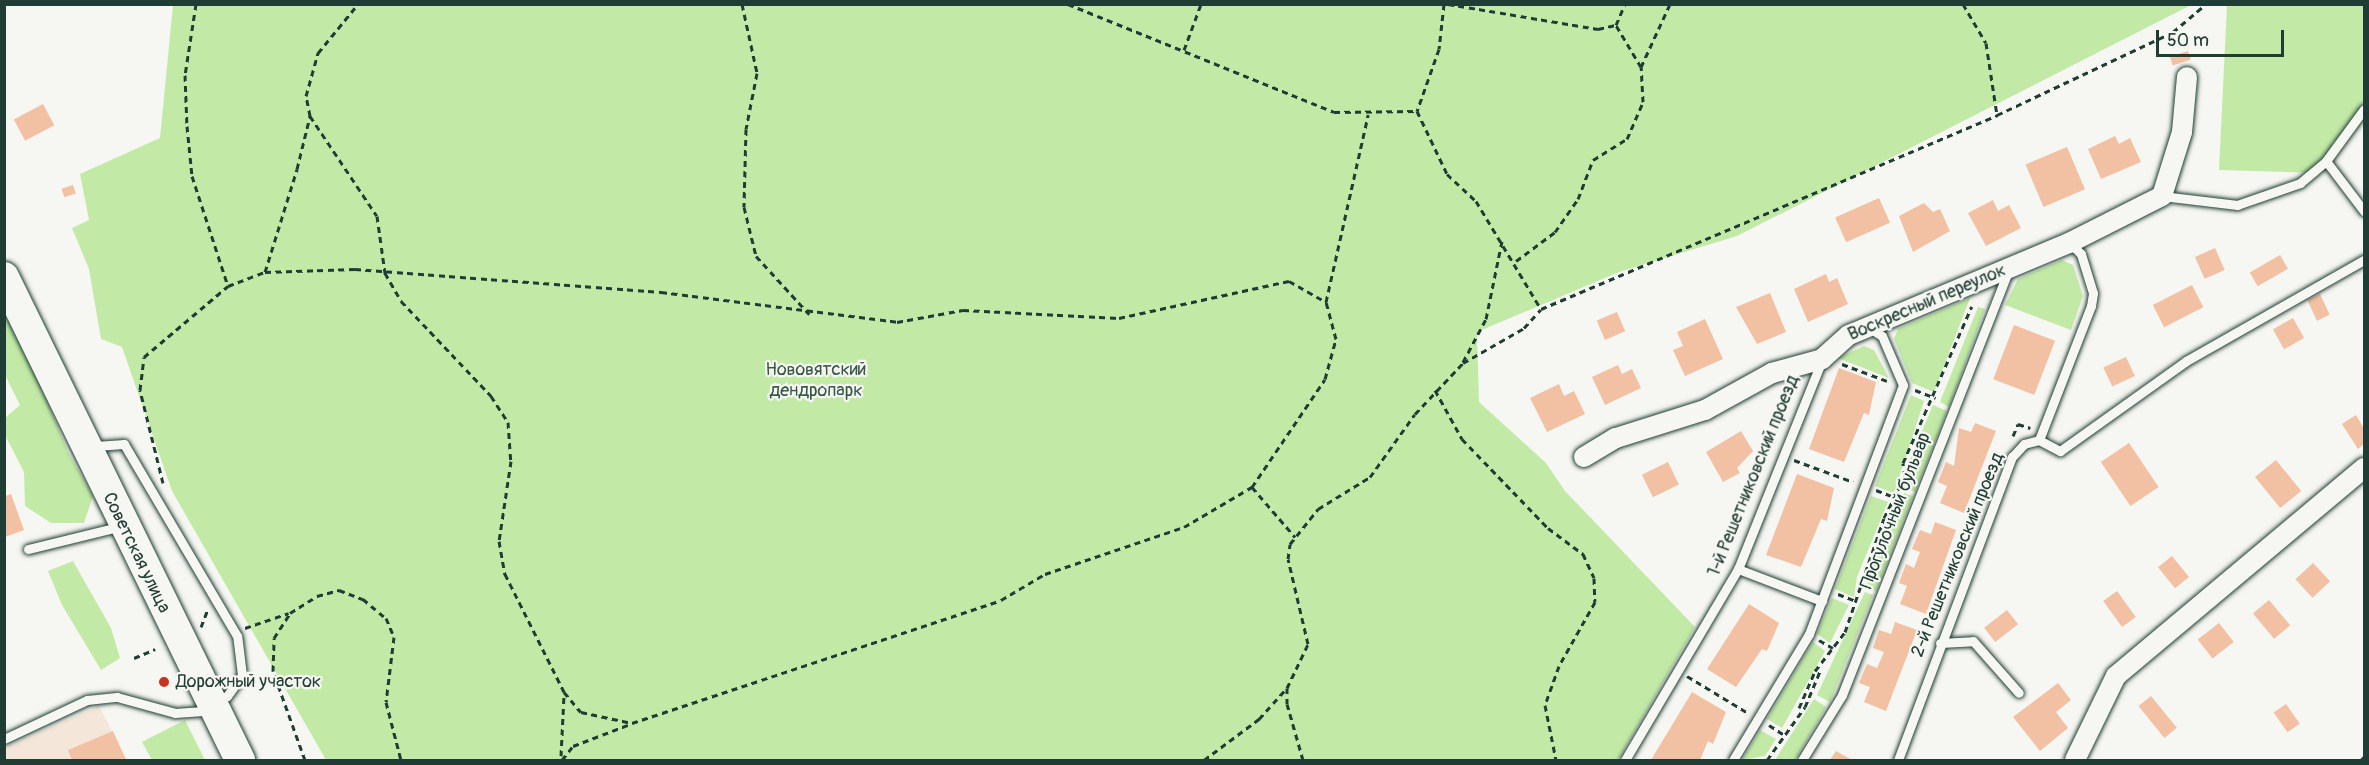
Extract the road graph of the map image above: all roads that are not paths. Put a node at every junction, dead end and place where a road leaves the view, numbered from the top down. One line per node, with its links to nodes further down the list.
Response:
1 (2187, 77): 4 (street)
2 (2364, 109): 3 (lane)
3 (2326, 161): 4 (lane); 5 (lane)
4 (2162, 196): 6 (street, Воскресный переулок)
5 (2364, 211)
6 (2069, 243): 8 (street, Воскресный переулок); 12 (lane)
7 (2364, 260): 12 (lane)
8 (2009, 269): 10 (street, Воскресный переулок); 27 (lane, Прогулочный бульвар)
9 (4, 277): 13 (main road, Советская улица)
10 (1869, 328): 11 (street, Воскресный переулок); 19 (lane, Прогулочный бульвар)
11 (1826, 359): 14 (street, Воскресный переулок); 18 (lane, 1-й Решетниковский проезд)
12 (2038, 435): 20 (lane, 2-й Решетниковский проезд)
13 (84, 446): 16 (main road, Советская улица); 22 (lane)
14 (1584, 457)
15 (2364, 468): 29 (street)
16 (122, 526): 17 (lane); 22 (main road, Советская улица)
17 (28, 549)
18 (1738, 569): 19 (lane); 25 (lane, 1-й Решетниковский проезд)
19 (1822, 602): 26 (lane, Прогулочный бульвар)
20 (1940, 643): 21 (lane); 28 (lane, 2-й Решетниковский проезд)
21 (2019, 693)
22 (213, 706): 23 (lane); 24 (main road, Советская улица)
23 (4, 739)
24 (240, 760)
25 (1625, 760)
26 (1734, 760)
27 (1802, 760)
28 (1898, 760)
29 (2075, 760)

